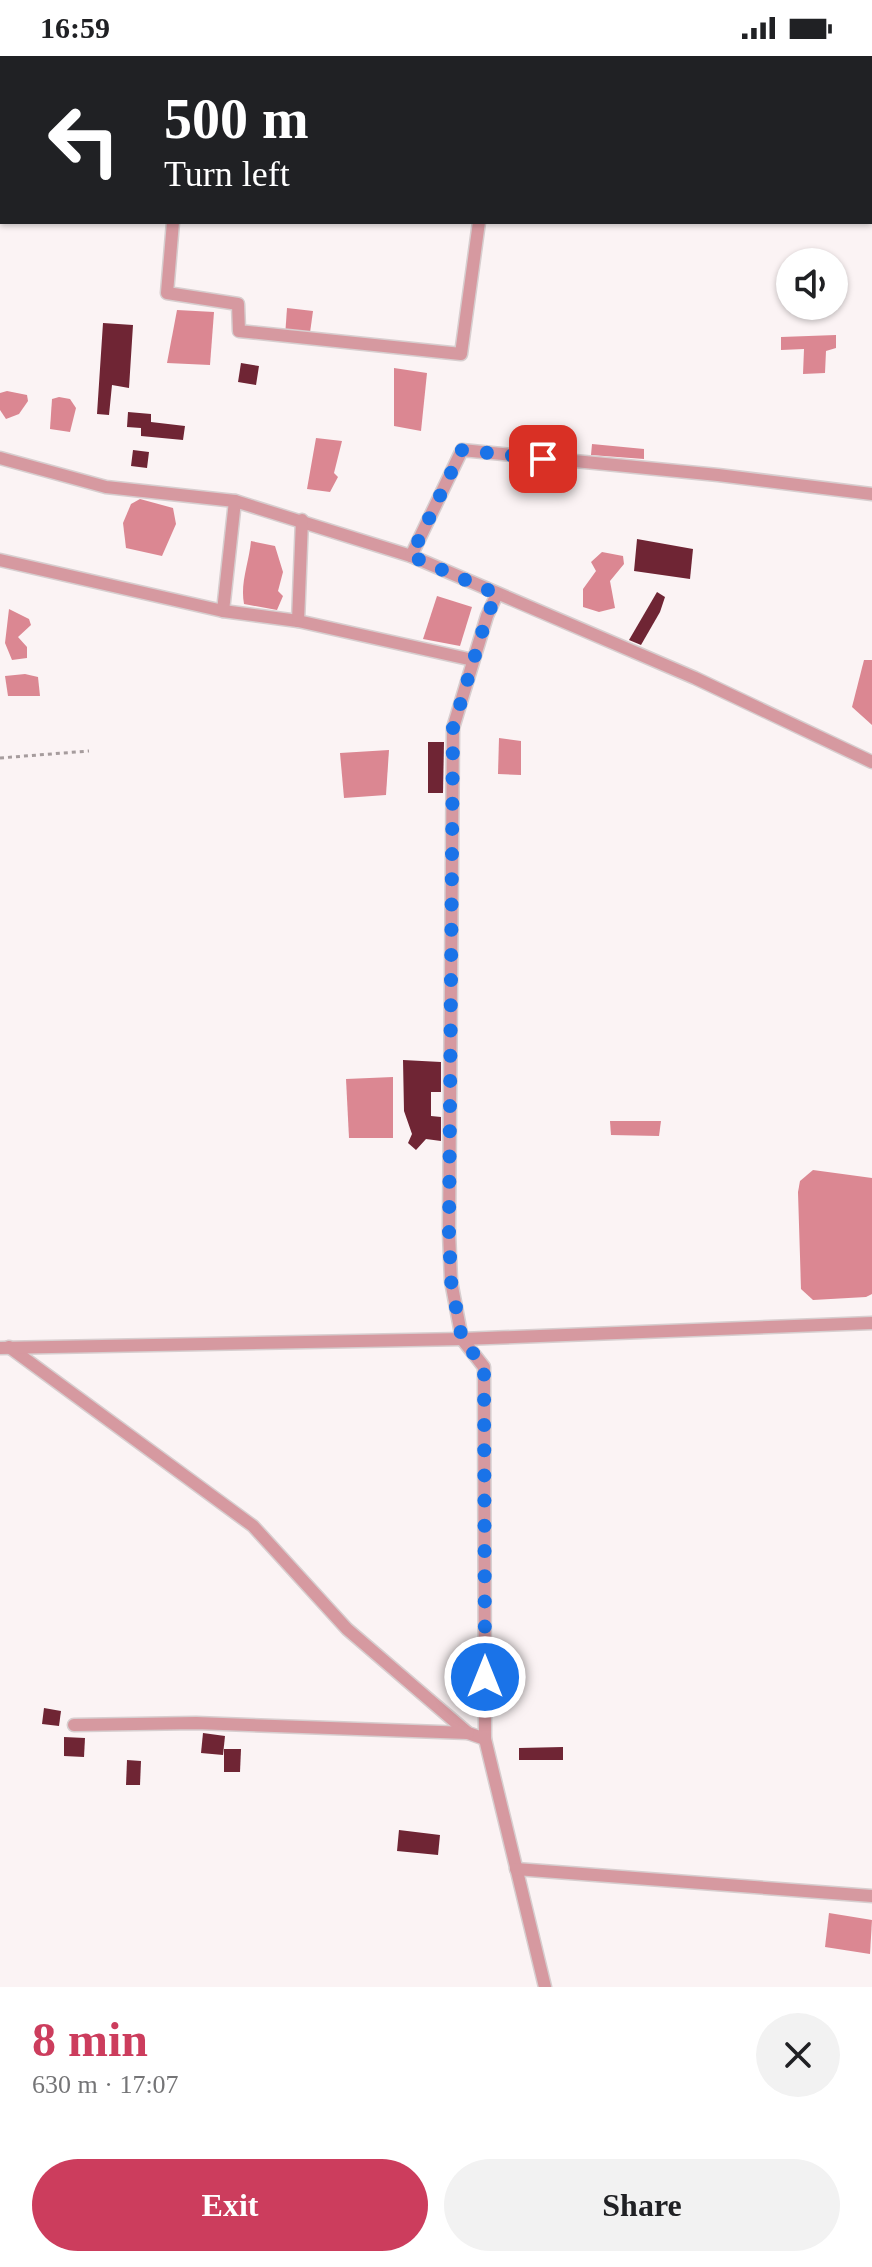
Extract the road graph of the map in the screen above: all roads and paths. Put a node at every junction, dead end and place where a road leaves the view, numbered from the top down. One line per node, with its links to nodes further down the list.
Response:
1 (173, 224): 2 (street)
2 (479, 224)
3 (0, 458): 5 (street)
4 (872, 494): 7 (street)
5 (235, 501): 6 (street); 10 (street)
6 (302, 520): 7 (street); 11 (street)
7 (411, 556): 9 (street)
8 (0, 560): 10 (street)
9 (497, 594): 12 (street); 15 (street)
10 (223, 611): 11 (street)
11 (298, 621): 12 (street)
12 (473, 660): 17 (street)
13 (89, 751): 14 (path)
14 (0, 758)
15 (872, 762)
16 (872, 1323): 17 (street)
17 (462, 1339): 18 (street); 21 (street)
18 (5, 1348): 20 (street)
19 (74, 1725): 20 (street)
20 (468, 1733): 21 (street)
21 (485, 1739): 22 (street)
22 (516, 1869): 23 (street); 24 (street)
23 (872, 1896)
24 (545, 1987)

